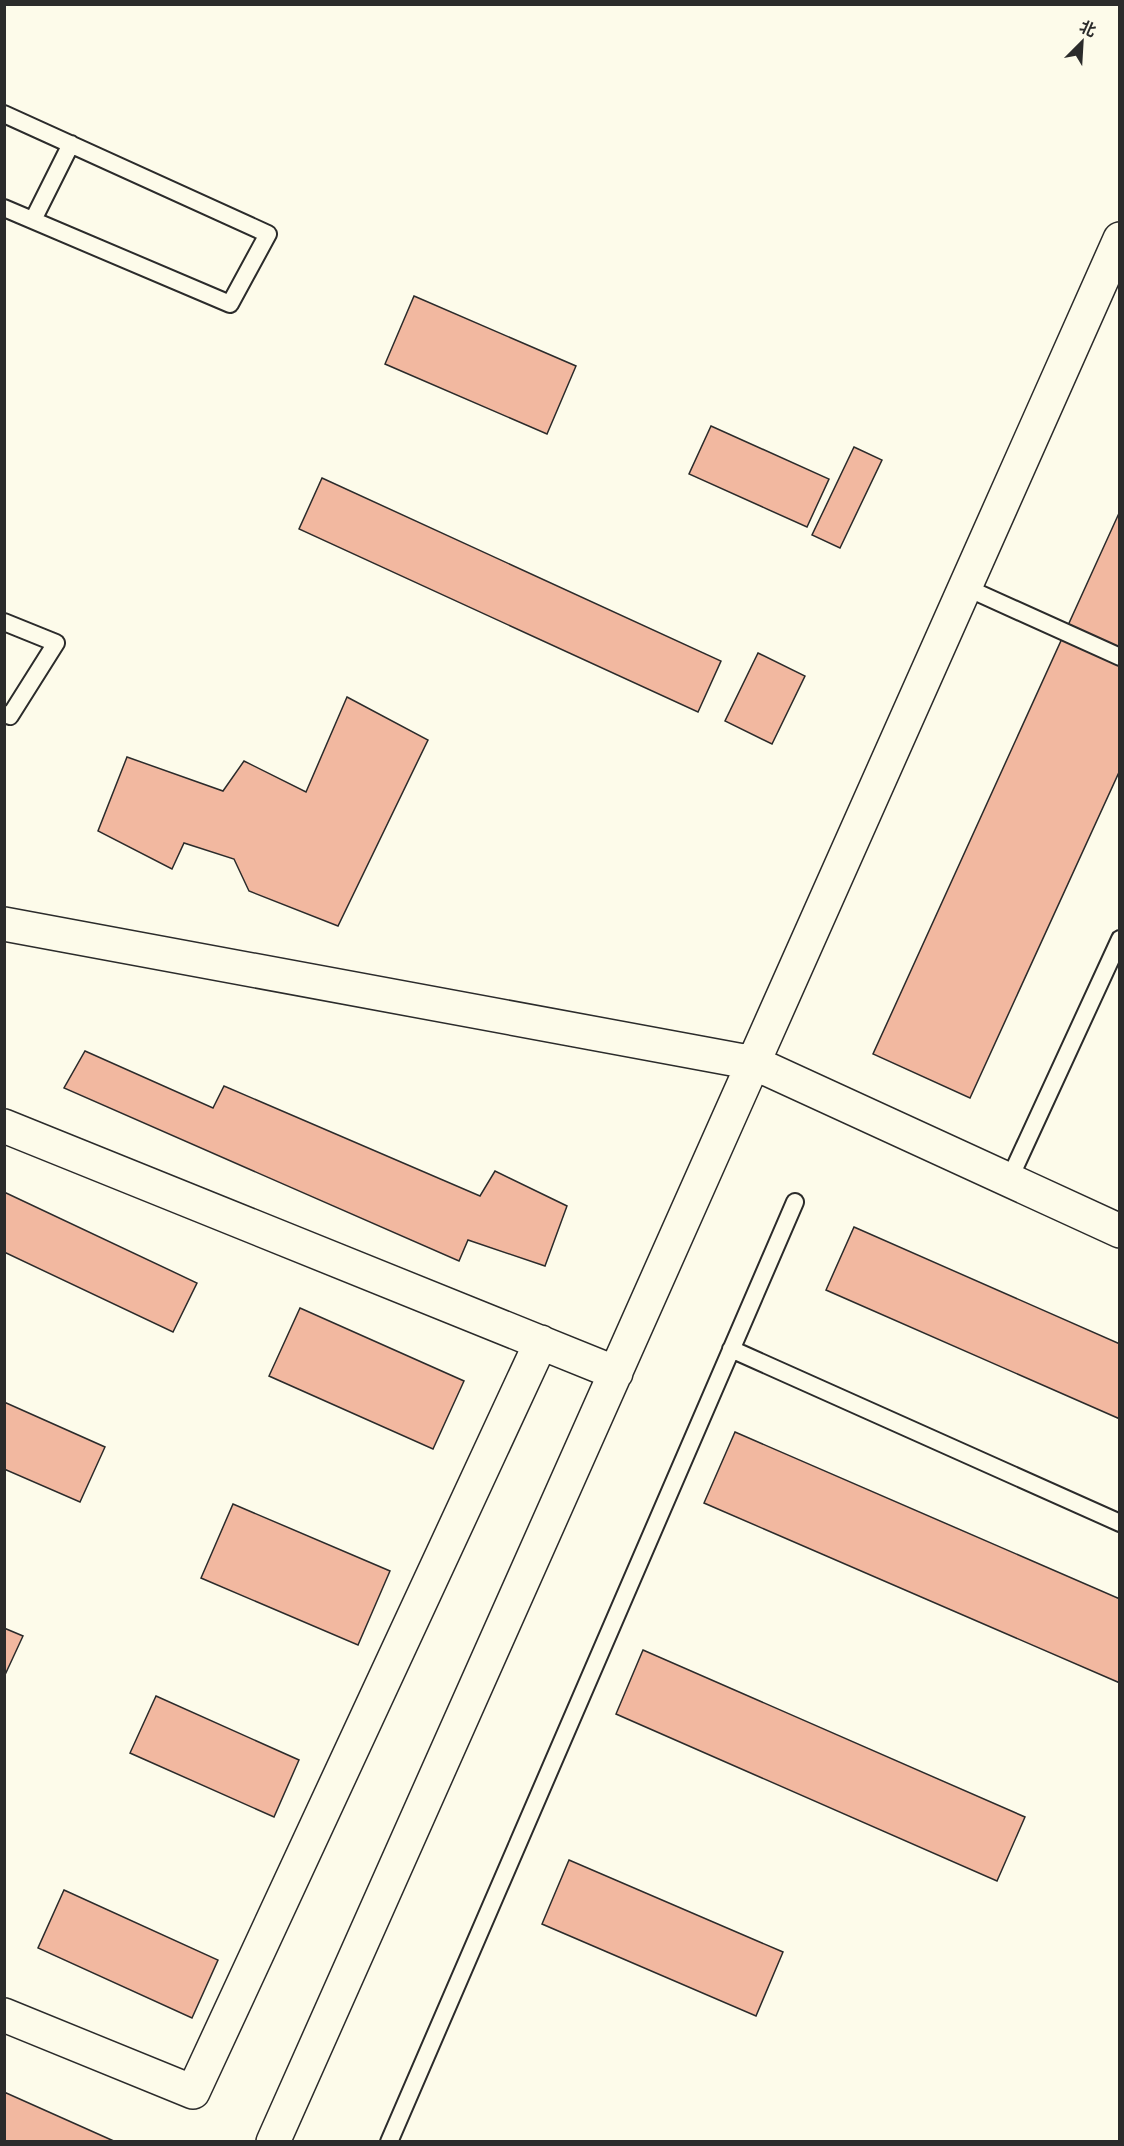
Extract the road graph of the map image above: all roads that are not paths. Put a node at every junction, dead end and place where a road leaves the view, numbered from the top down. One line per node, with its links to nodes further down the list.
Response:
1 (4, 114): 2 (lane)
2 (71, 144): 4 (lane); 4 (lane)
3 (4, 208): 4 (lane)
4 (33, 220)
5 (1119, 239): 6 (street)
6 (965, 587): 8 (lane); 13 (street)
7 (4, 622): 9 (lane)
8 (1119, 657)
9 (4, 714)
10 (4, 924): 13 (street)
11 (1119, 939): 12 (lane)
12 (1115, 958): 15 (lane)
13 (754, 1063): 15 (street); 20 (street)
14 (4, 1126): 18 (street)
15 (1009, 1180): 17 (street)
16 (795, 1202): 19 (lane)
17 (1119, 1231)
18 (541, 1342): 20 (street); 22 (street)
19 (731, 1349): 21 (lane); 24 (lane)
20 (616, 1373): 23 (street)
21 (1119, 1523)
22 (4, 2015)
23 (273, 2142)
24 (389, 2142)

